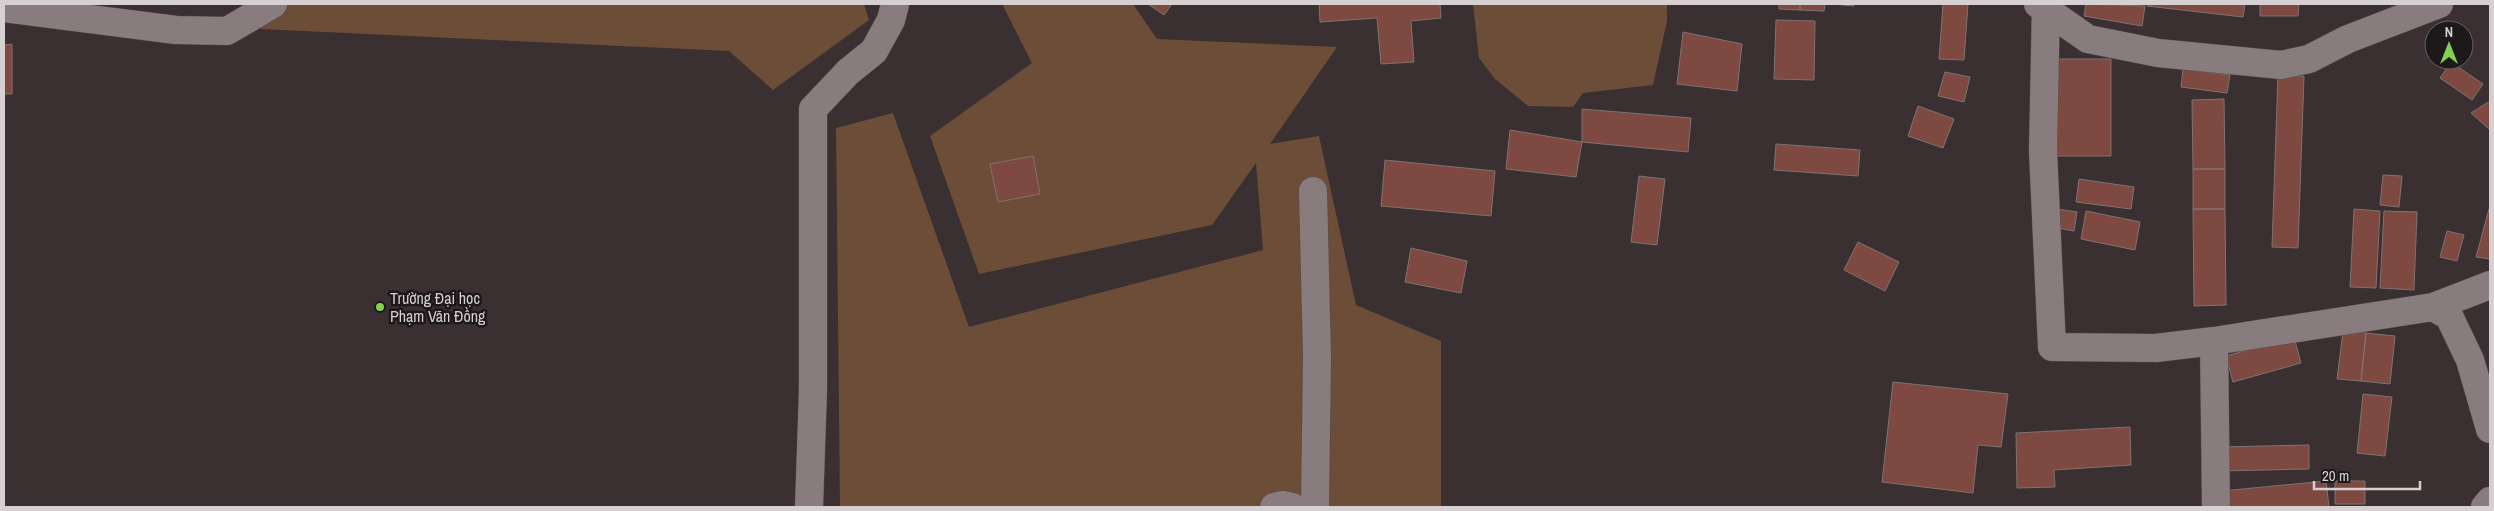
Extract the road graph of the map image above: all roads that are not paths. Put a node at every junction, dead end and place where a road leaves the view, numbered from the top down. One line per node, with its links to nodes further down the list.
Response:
1 (273, 4): 5 (street)
2 (894, 4): 12 (street)
3 (2439, 4): 4 (street)
4 (2043, 6): 9 (street)
5 (4, 8)
6 (1313, 191): 15 (street)
7 (2490, 284): 8 (street)
8 (2433, 307): 9 (street); 10 (street)
9 (2214, 341): 16 (street)
10 (2490, 429)
11 (2490, 501): 17 (street)
12 (809, 507)
13 (1274, 507): 14 (street)
14 (1292, 507)
15 (1315, 507)
16 (2216, 507)
17 (2485, 507)

